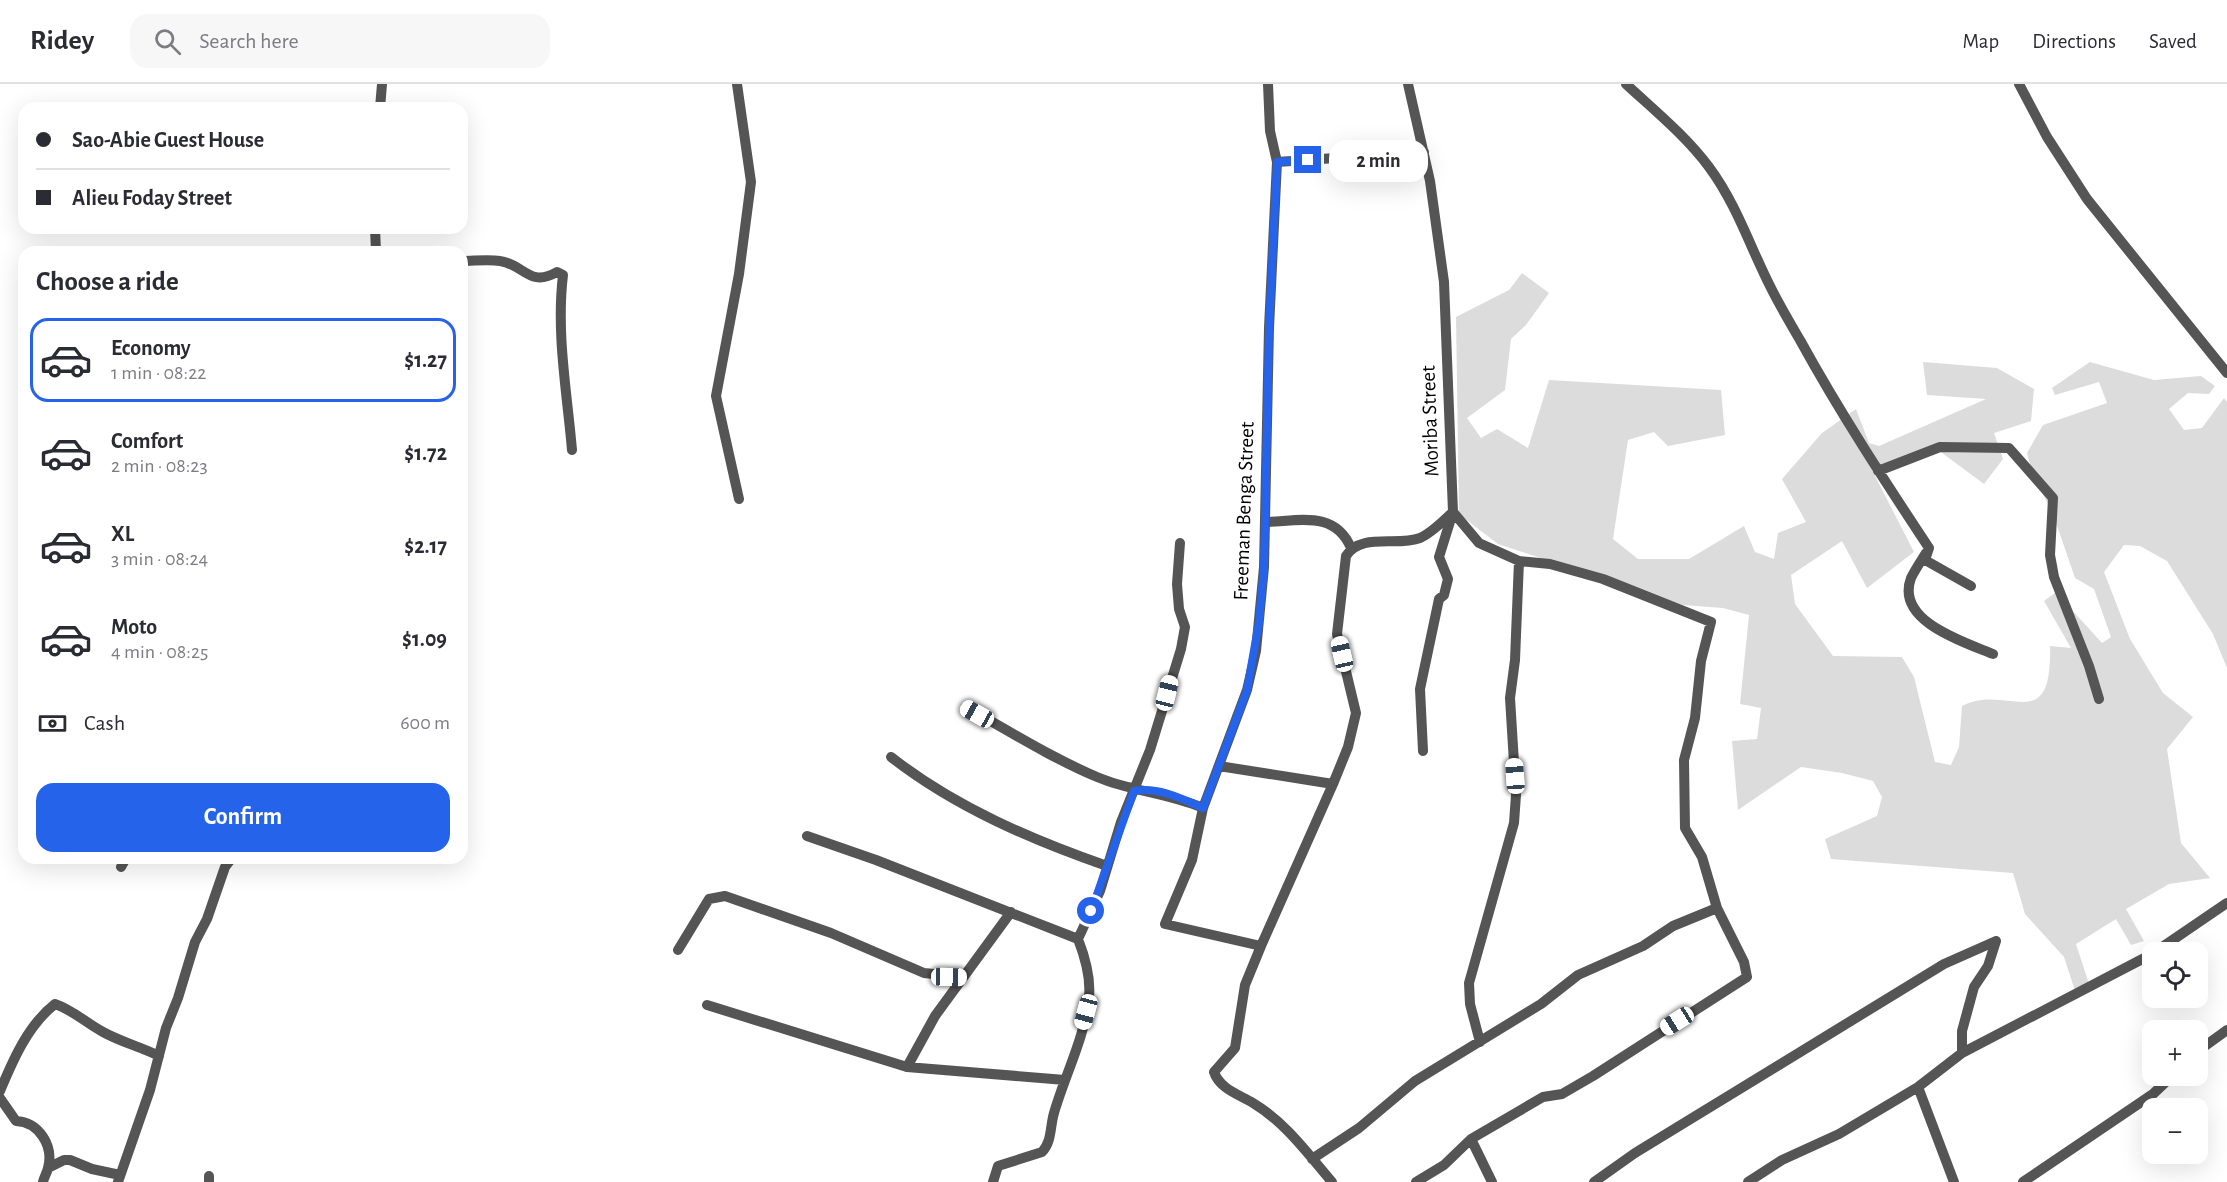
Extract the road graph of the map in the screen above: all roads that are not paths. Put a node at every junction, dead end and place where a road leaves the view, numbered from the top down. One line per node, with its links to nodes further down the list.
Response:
1 (382, 84): 7 (street)
2 (736, 84): 14 (street)
3 (1269, 84): 9 (street, Freeman Benga Street)
4 (1408, 84): 8 (street, Moriba Street)
5 (1626, 84): 13 (street)
6 (2019, 84): 11 (street)
7 (380, 102)
8 (1424, 152): 9 (street); 15 (street, Moriba Street)
9 (1277, 162): 16 (street, Freeman Benga Street)
10 (468, 261): 12 (street)
11 (2227, 373)
12 (572, 450)
13 (1878, 471): 19 (street); 23 (street)
14 (740, 499)
15 (1454, 512): 18 (street); 20 (street); 25 (street, Moriba Street)
16 (1266, 522): 18 (street); 27 (street, Freeman Benga Street)
17 (1180, 543): 29 (street)
18 (1351, 548): 28 (street)
19 (1929, 548): 21 (street); 22 (street)
20 (1519, 561): 35 (street); 45 (street)
21 (1971, 586)
22 (1993, 654)
23 (2099, 699)
24 (966, 707): 29 (street)
25 (1423, 751)
26 (891, 757): 33 (street)
27 (1219, 766): 28 (street); 30 (street, Freeman Benga Street)
28 (1333, 784): 39 (street)
29 (1134, 791): 30 (street); 33 (street)
30 (1203, 808): 39 (street, Freeman Benga Street)
31 (807, 836): 36 (street)
32 (227, 864): 48 (street)
33 (1107, 866): 37 (street)
34 (2227, 903): 38 (street)
35 (1717, 908): 45 (street); 55 (street)
36 (1011, 912): 37 (street); 42 (street)
37 (1078, 939): 50 (street)
38 (2170, 942)
39 (1261, 945): 56 (street)
40 (678, 950): 42 (street)
41 (2142, 959): 47 (street)
42 (963, 977): 49 (street)
43 (707, 1005): 49 (street)
44 (2227, 1030): 46 (street)
45 (1480, 1042): 56 (street)
46 (2208, 1044)
47 (1962, 1053): 52 (street); 64 (street)
48 (159, 1056): 53 (street); 58 (street)
49 (907, 1067): 50 (street)
50 (1065, 1080): 60 (street)
51 (2161, 1086): 67 (street)
52 (1917, 1087): 65 (street); 66 (street)
53 (0, 1091)
54 (0, 1098): 57 (street)
55 (1471, 1139): 62 (street); 63 (street)
56 (1312, 1159): 61 (street)
57 (48, 1168): 58 (street); 59 (street)
58 (119, 1179)
59 (43, 1182)
60 (993, 1182)
61 (1332, 1182)
62 (1416, 1182)
63 (1492, 1182)
64 (1594, 1182)
65 (1748, 1182)
66 (1954, 1182)
67 (2023, 1182)

